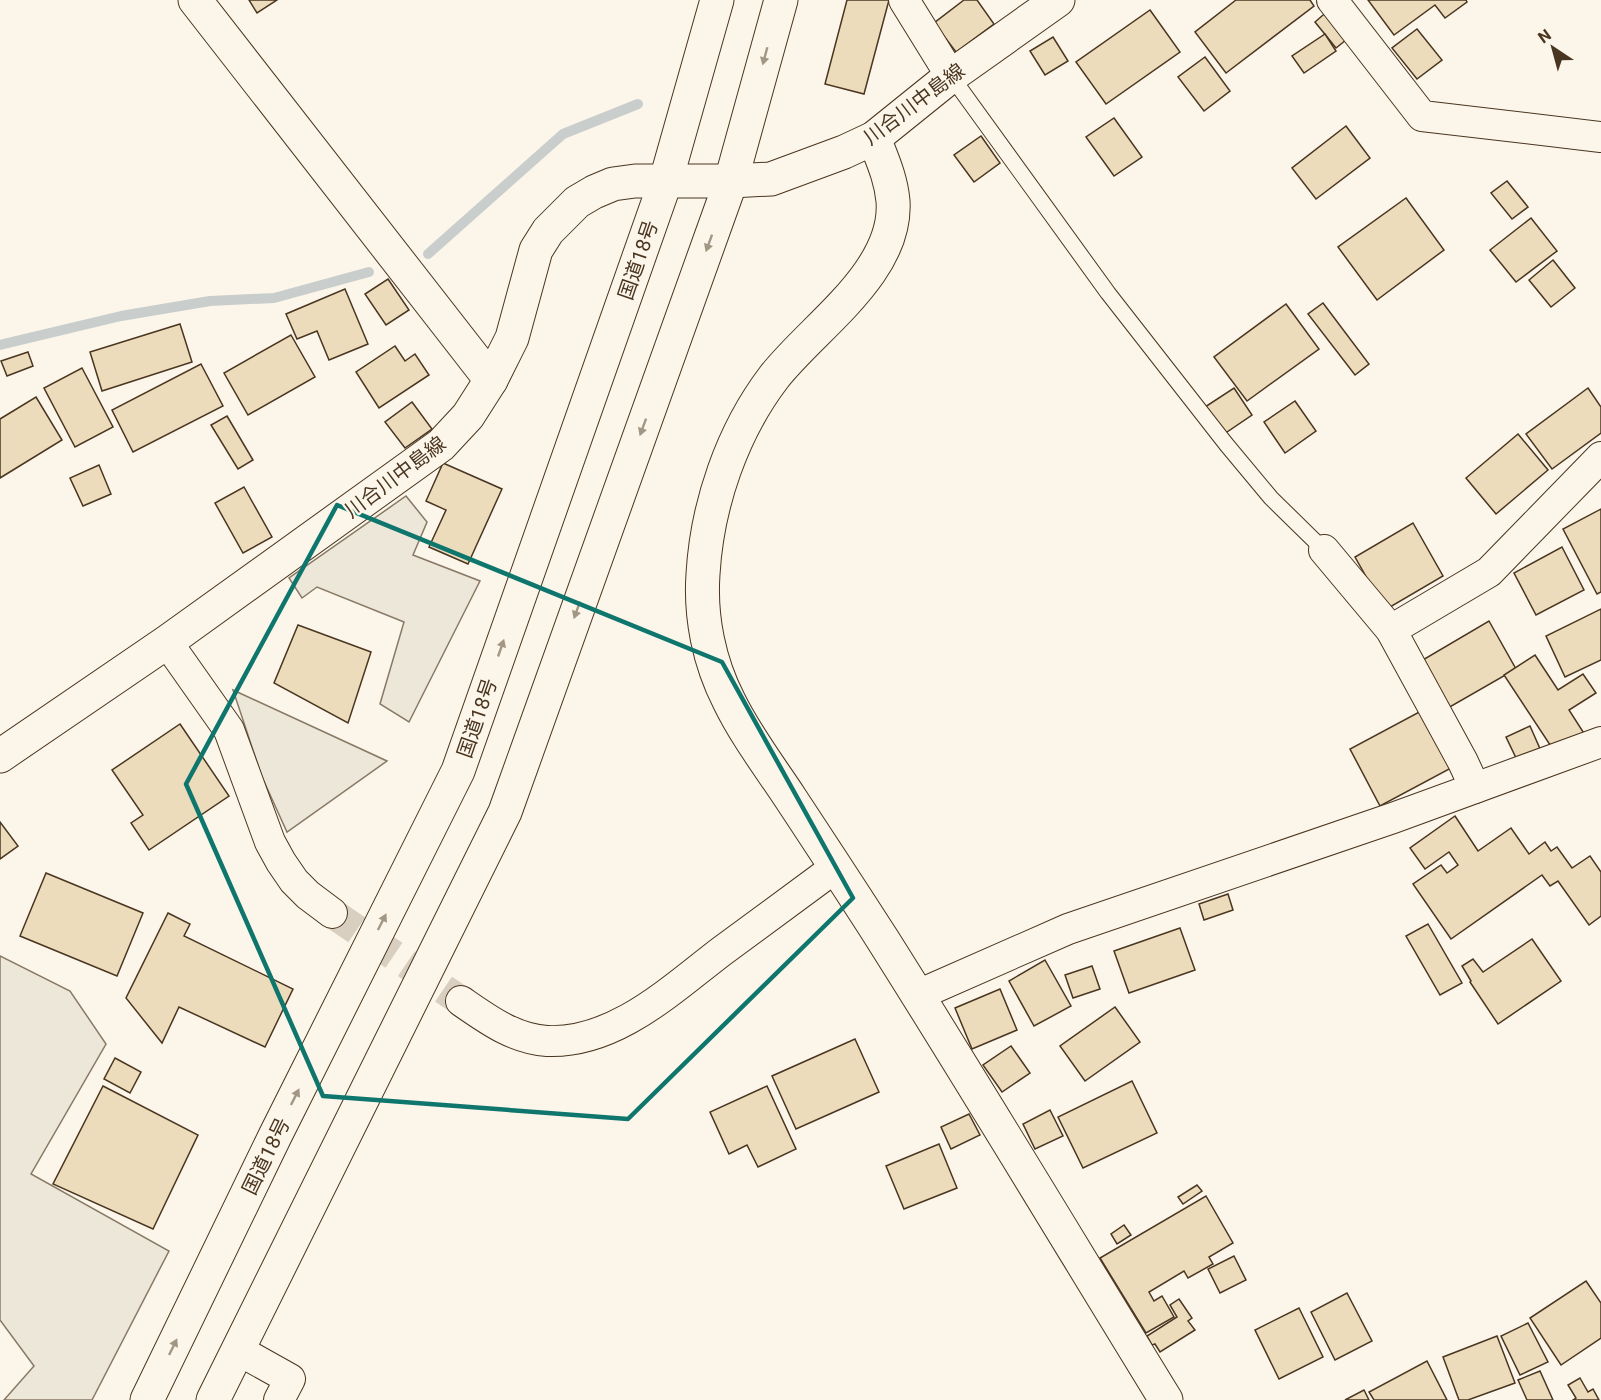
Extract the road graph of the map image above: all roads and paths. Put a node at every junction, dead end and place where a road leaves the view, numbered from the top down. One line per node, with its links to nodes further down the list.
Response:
1 (195, 0): 12 (main road)
2 (717, 0): 10 (main road, 国道18号)
3 (781, 0): 11 (main road, one-way to 11)
4 (904, 0): 7 (street)
5 (1058, 0): 7 (main road, 川合川中島線)
6 (1332, 0): 8 (street)
7 (951, 76): 9 (main road, 川合川中島線); 14 (lane)
8 (1601, 137)
9 (874, 138): 11 (main road, 川合川中島線); 20 (main road)
10 (666, 180): 11 (main road, 川合川中島線); 12 (main road, 川合川中島線); 25 (main road, 国道18号, one-way to 10)
11 (731, 182): 24 (main road, one-way to 24)
12 (491, 380): 16 (main road, 川合川中島線)
13 (1601, 457): 15 (street)
14 (1324, 550): 15 (street)
15 (1391, 630): 19 (street)
16 (167, 642): 18 (main road, 川合川中島線); 21 (street)
17 (1601, 742): 19 (street)
18 (0, 756)
19 (1475, 788): 22 (street)
20 (836, 867): 22 (main road); 23 (street)
21 (332, 913)
22 (918, 995): 28 (main road)
23 (461, 1001)
24 (238, 1350): 26 (main road); 27 (street)
25 (147, 1400)
26 (213, 1400)
27 (279, 1400)
28 (1166, 1400)

